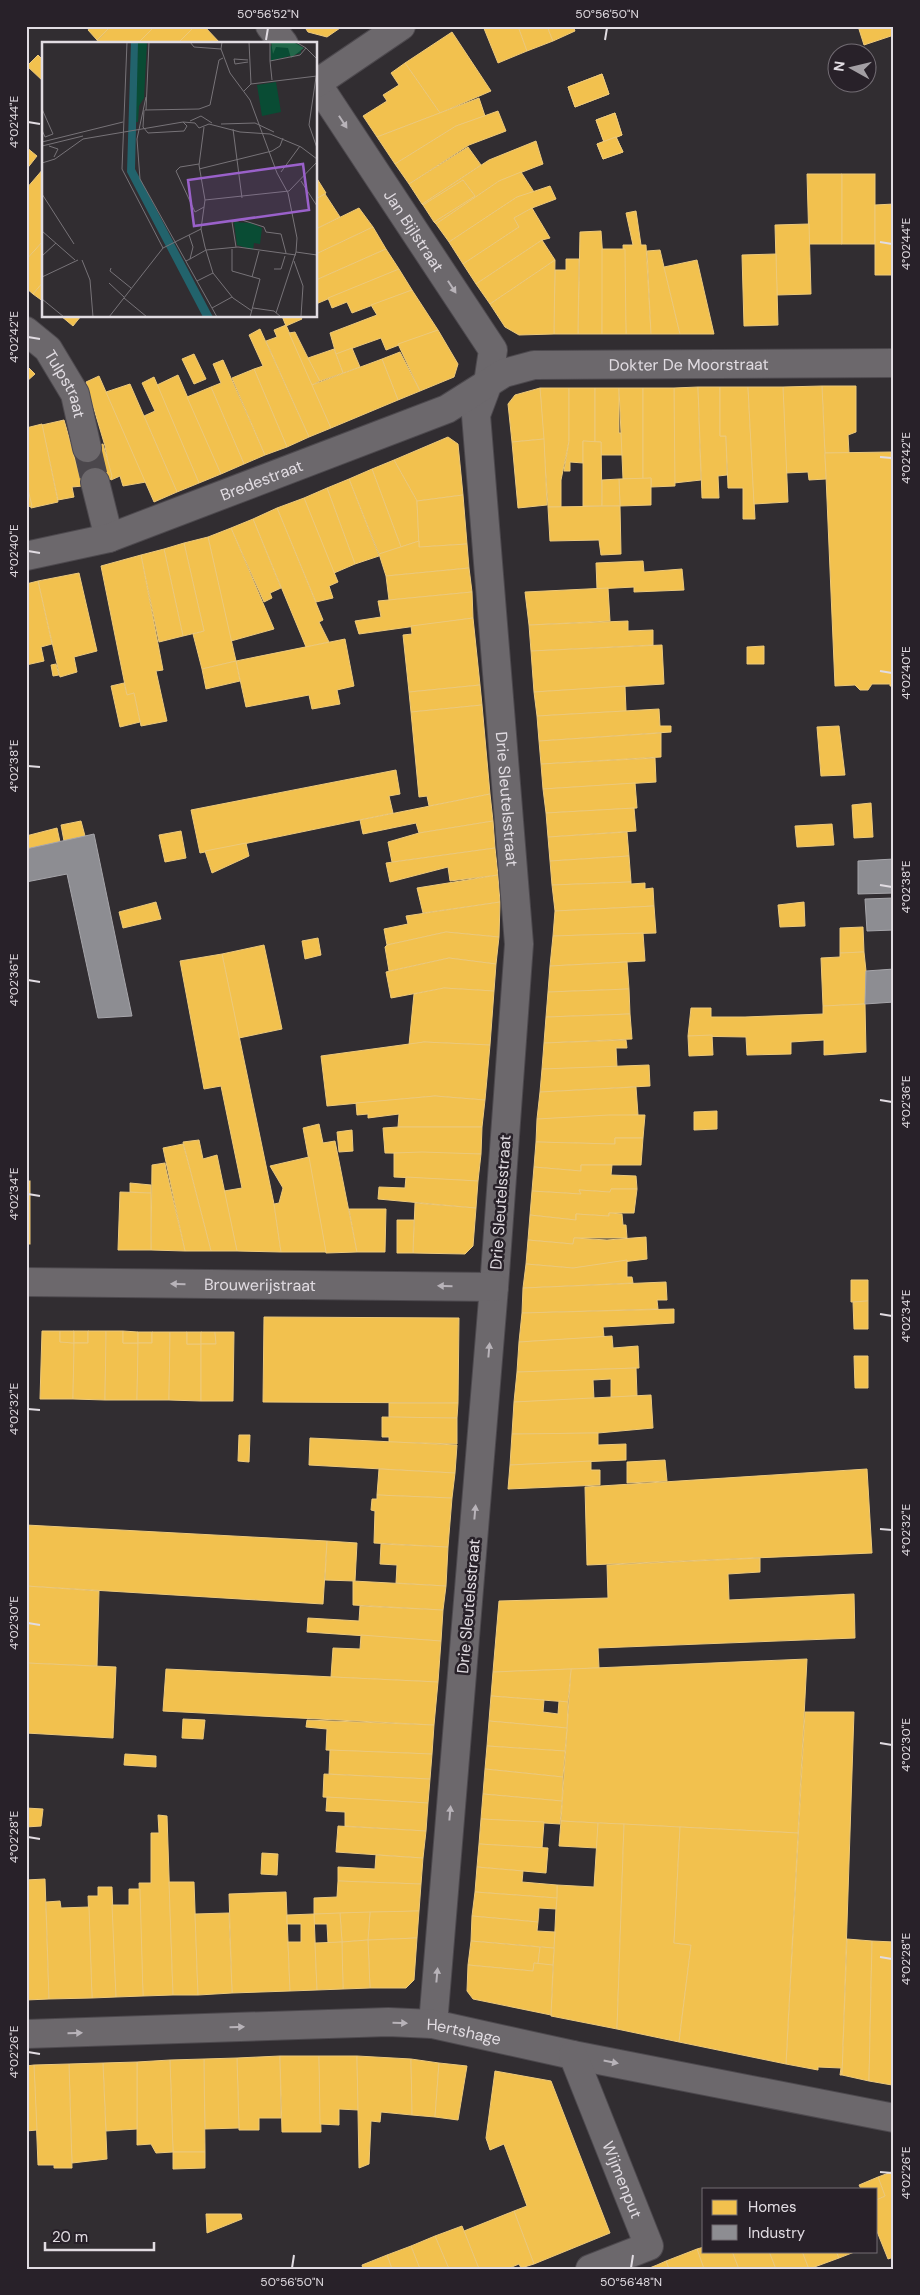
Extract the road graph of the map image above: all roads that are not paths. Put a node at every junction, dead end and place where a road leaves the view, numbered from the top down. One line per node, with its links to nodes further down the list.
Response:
1 (270, 26): 3 (street)
2 (401, 26): 4 (street)
3 (282, 42)
4 (318, 81)
5 (318, 84): 8 (street, Jan Bijlstraat, one-way to 8)
6 (26, 331): 9 (street, Tulpstraat)
7 (894, 363): 8 (street, Dokter De Moorstraat)
8 (488, 383): 11 (street, Bredestraat); 14 (street, Drie Sleutelsstraat)
9 (88, 448)
10 (96, 482): 11 (street)
11 (109, 538): 12 (street, Bredestraat)
12 (26, 556)
13 (26, 1282): 14 (street, Brouwerijstraat, one-way to 13)
14 (494, 1287): 15 (street, Drie Sleutelsstraat, one-way to 14)
15 (433, 2024): 16 (street, Hertshage, one-way to 15); 17 (street, Hertshage)
16 (26, 2034)
17 (573, 2054): 18 (street, Hertshage, one-way to 18); 19 (street, Wijmenput)
18 (894, 2118)
19 (590, 2269)

